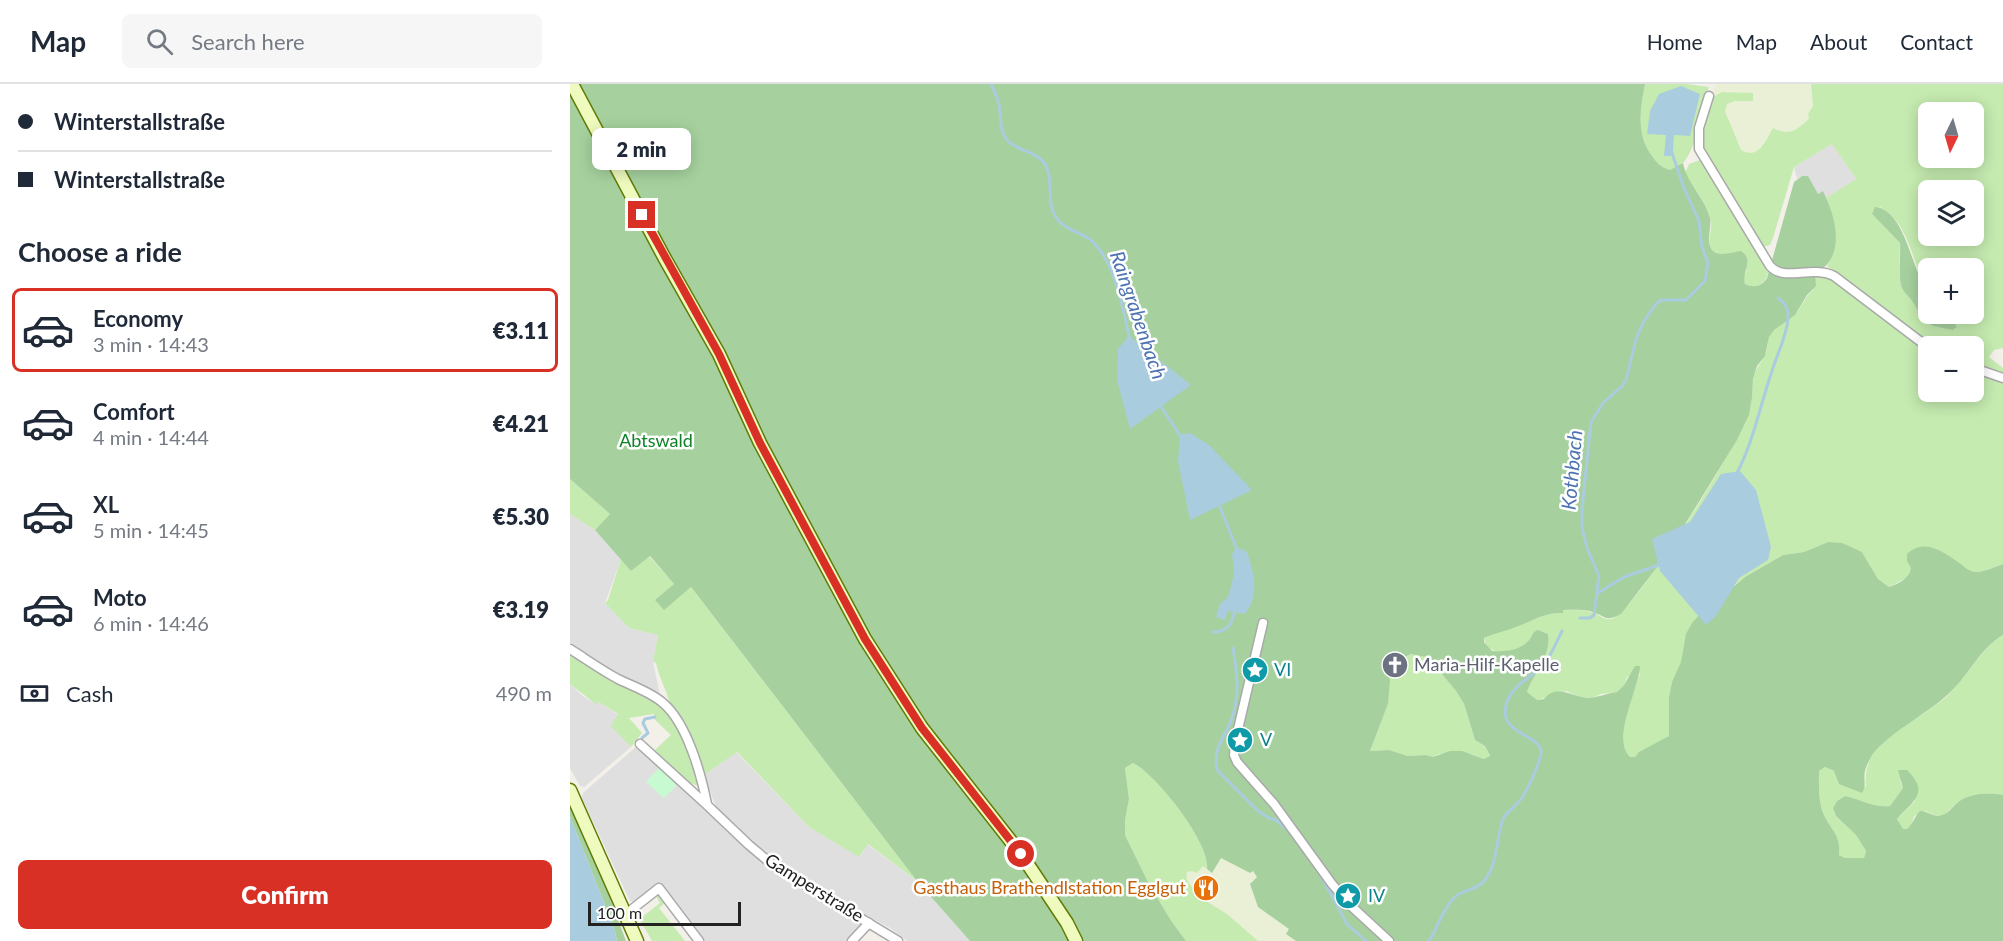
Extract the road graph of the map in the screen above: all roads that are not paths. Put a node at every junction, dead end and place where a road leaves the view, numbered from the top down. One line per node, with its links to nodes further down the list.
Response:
1 (572, 84): 17 (street)
2 (1709, 96): 3 (street)
3 (1918, 340)
4 (1984, 371): 5 (street)
5 (2003, 378)
6 (1263, 623): 18 (street)
7 (570, 649): 10 (street)
8 (640, 744): 10 (street, Gamperstraße)
9 (570, 790): 11 (street)
10 (707, 805): 12 (street, Gamperstraße)
11 (626, 914): 13 (street); 14 (street)
12 (869, 922): 15 (street); 16 (street, Gamperstraße)
13 (638, 941)
14 (699, 941)
15 (852, 941)
16 (898, 941)
17 (1076, 941)
18 (1389, 941)

